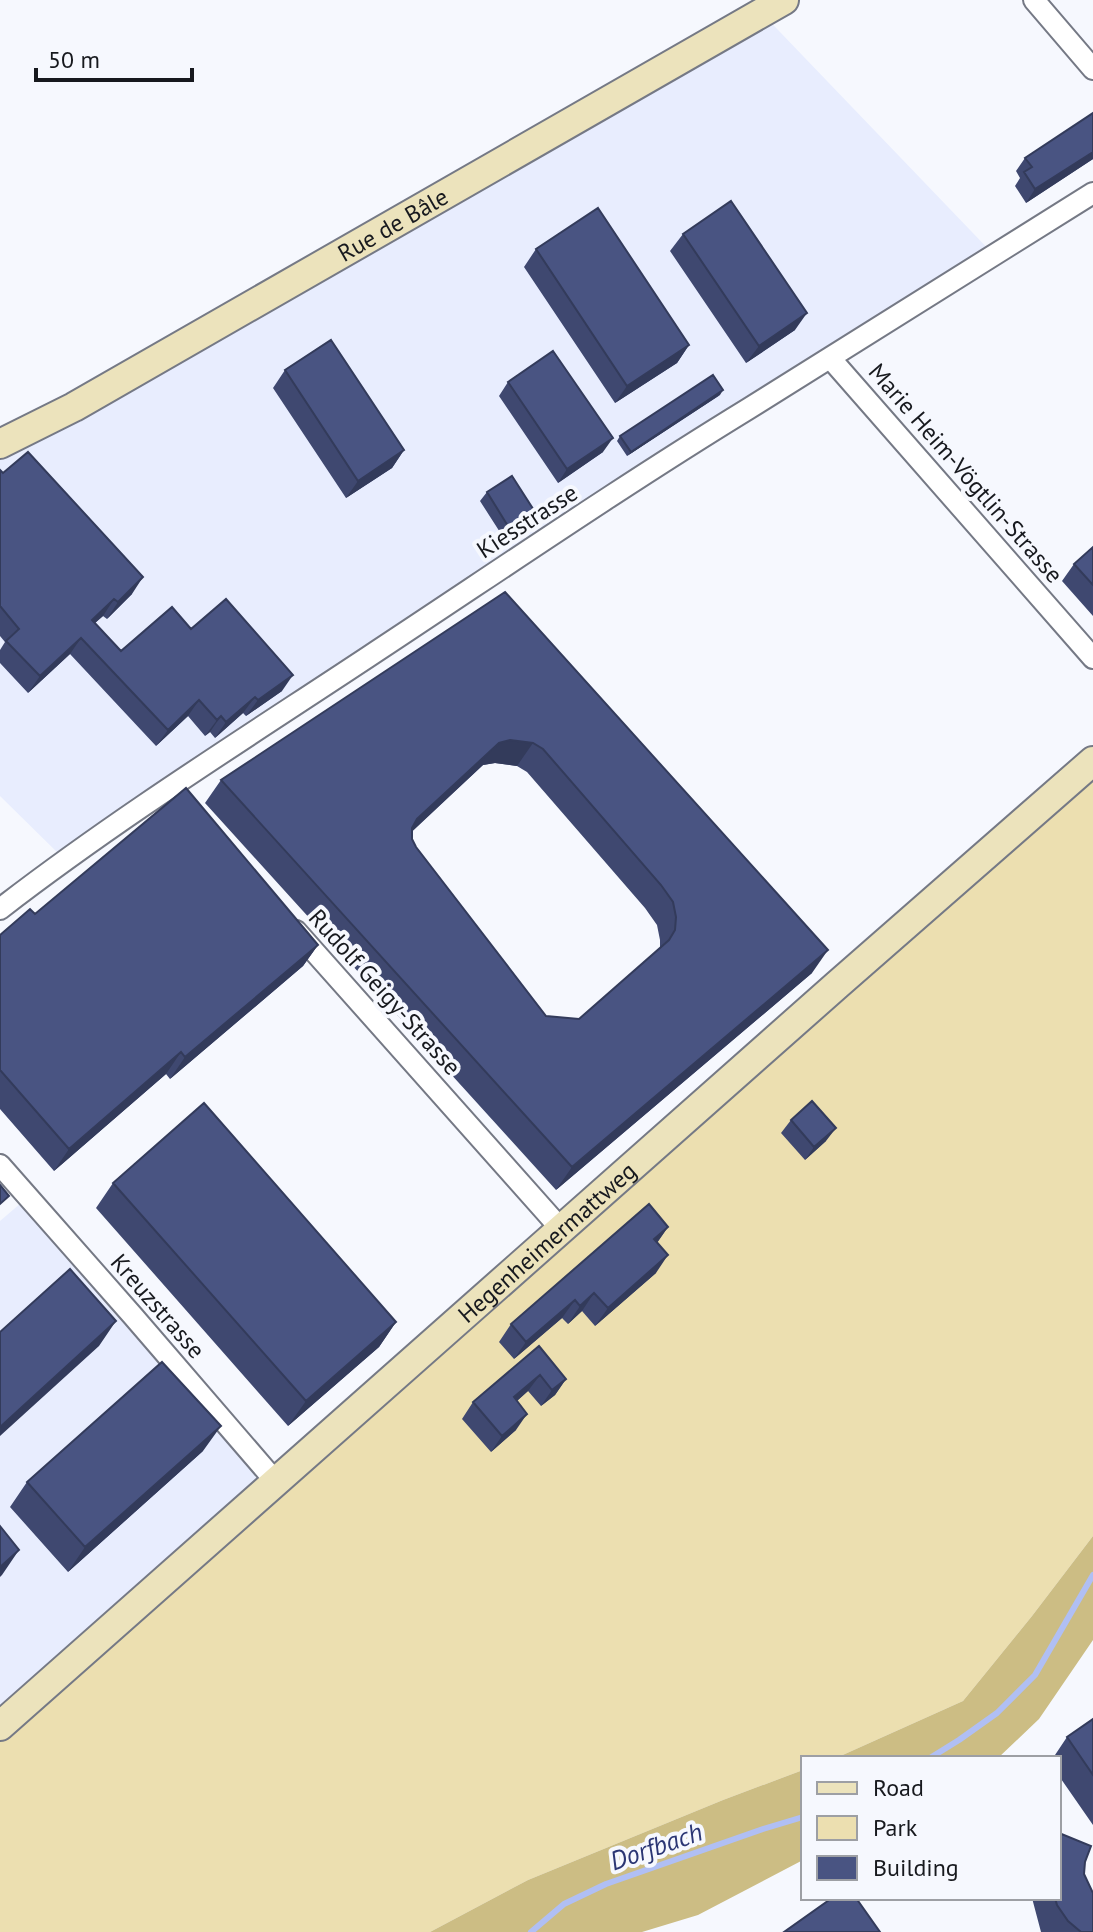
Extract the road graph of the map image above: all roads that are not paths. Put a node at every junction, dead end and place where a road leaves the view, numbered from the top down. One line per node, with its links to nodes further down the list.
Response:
1 (784, 0): 6 (street, Rue de Bâle)
2 (1034, 0): 3 (street)
3 (1093, 69)
4 (1093, 193): 5 (street, Kiesstrasse)
5 (831, 359): 7 (street, Marie Heim-Vögtlin-Strasse); 9 (street, Kiesstrasse)
6 (0, 444)
7 (1093, 658)
8 (1093, 761): 12 (street, Hegenheimermattweg)
9 (0, 909)
10 (286, 919): 12 (street, Rudolf Geigy-Strasse)
11 (0, 1165): 13 (street, Kreuzstrasse)
12 (561, 1229): 13 (street, Hegenheimermattweg)
13 (276, 1482): 14 (street, Hegenheimermattweg)
14 (0, 1726)

